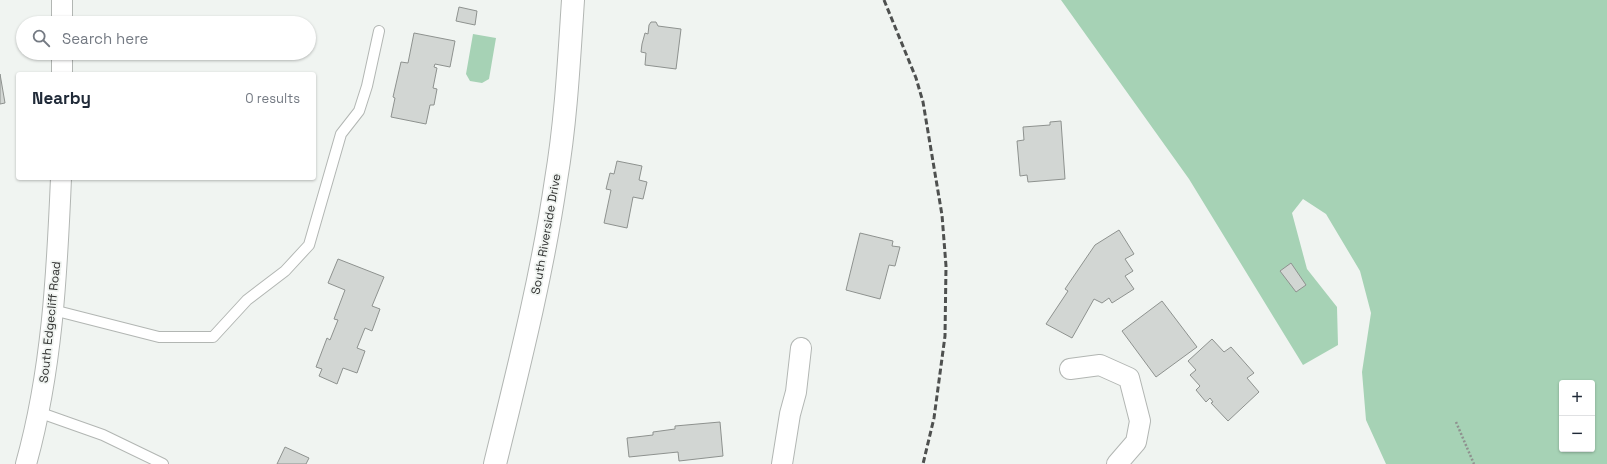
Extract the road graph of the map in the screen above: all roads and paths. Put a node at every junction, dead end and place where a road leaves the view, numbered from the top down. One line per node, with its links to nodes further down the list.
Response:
1 (62, 0): 3 (street)
2 (573, 0): 15 (main road, South Riverside Drive)
3 (62, 16)
4 (378, 31): 8 (lane)
5 (62, 60): 6 (street)
6 (62, 72)
7 (61, 180): 8 (street, South Edgecliff Road)
8 (54, 310): 11 (street, South Edgecliff Road)
9 (801, 348): 16 (street)
10 (1070, 369): 17 (street)
11 (38, 412): 13 (street, South Edgecliff Road); 14 (lane)
12 (1456, 422): 18 (path)
13 (26, 464)
14 (163, 464)
15 (495, 464)
16 (782, 464)
17 (1117, 464)
18 (1474, 464)

